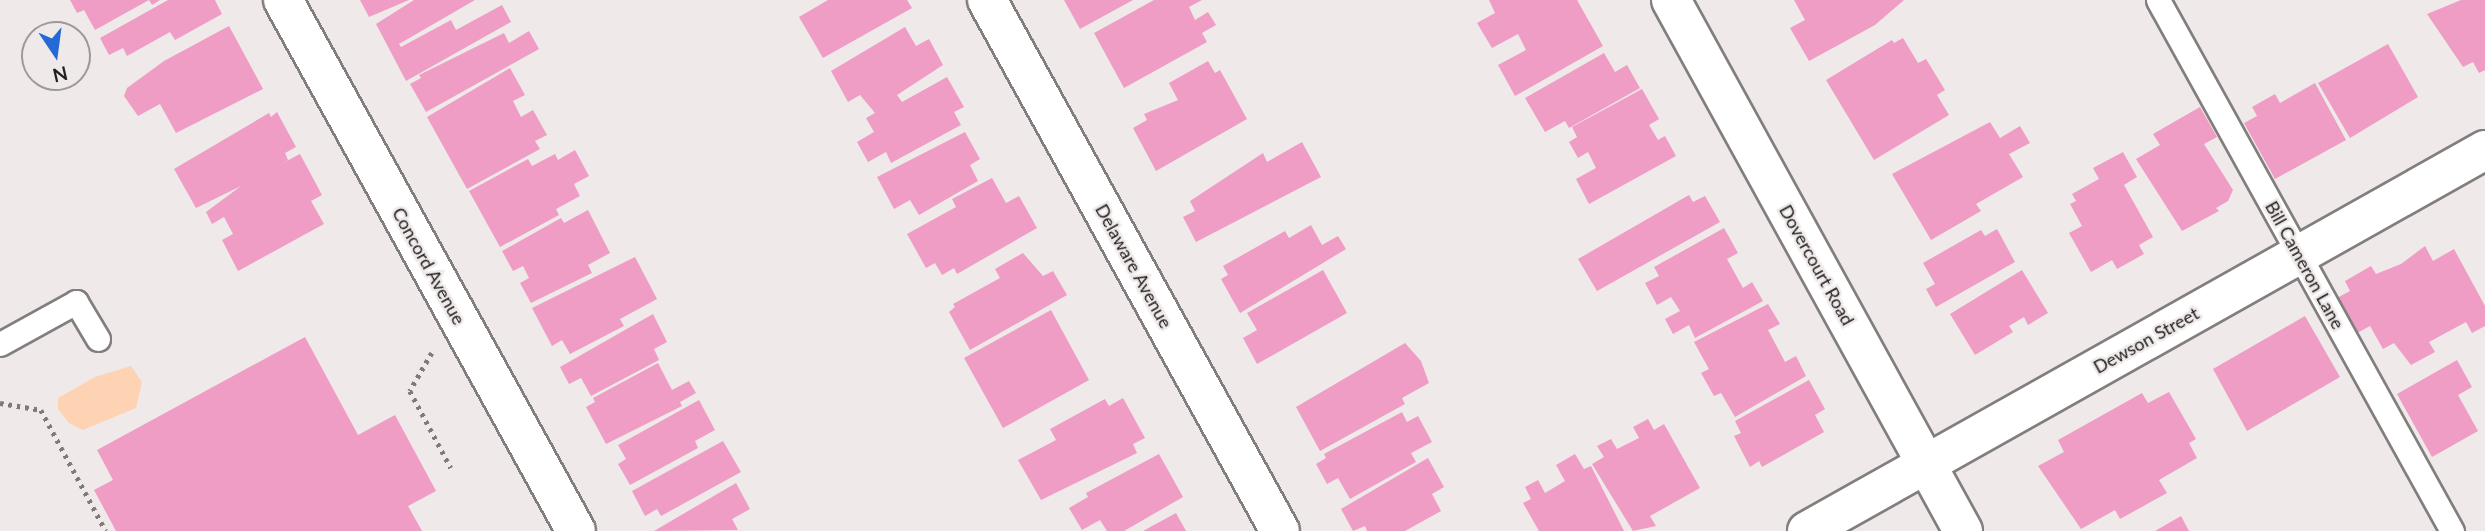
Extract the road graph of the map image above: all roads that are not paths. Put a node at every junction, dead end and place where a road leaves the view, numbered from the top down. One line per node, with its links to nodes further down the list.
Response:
1 (283, 0): 10 (street, Concord Avenue)
2 (987, 0): 11 (street, Delaware Avenue)
3 (1671, 0): 9 (street, Dovercourt Road)
4 (2158, 0): 6 (lane, Bill Cameron Lane)
5 (2485, 150): 6 (street, Dewson Street)
6 (2299, 253): 9 (street, Dewson Street); 14 (lane, Bill Cameron Lane)
7 (98, 339): 8 (lane)
8 (0, 344)
9 (1927, 464): 12 (street, Dewson Street); 13 (street, Dovercourt Road)
10 (576, 531)
11 (1280, 531)
12 (1807, 531)
13 (1963, 531)
14 (2452, 531)

